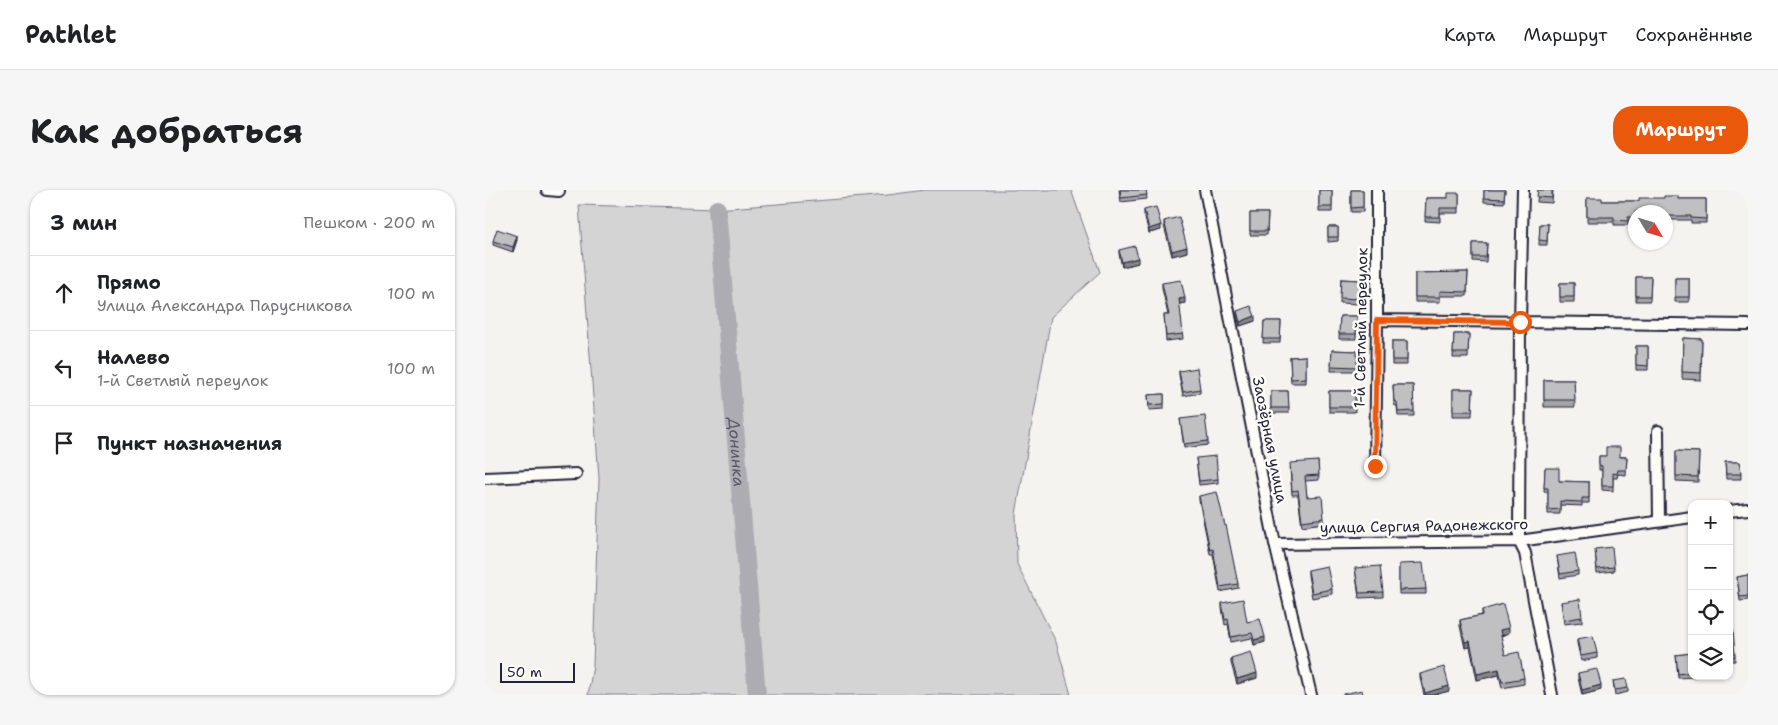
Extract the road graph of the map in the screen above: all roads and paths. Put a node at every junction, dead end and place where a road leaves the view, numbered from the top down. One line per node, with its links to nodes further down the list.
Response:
1 (547, 190): 5 (street)
2 (1205, 190): 18 (street, Заозёрная улица)
3 (1377, 190): 6 (street, 1-й Светлый переулок)
4 (1523, 190): 7 (street)
5 (559, 191)
6 (1377, 320): 7 (street); 10 (street, 1-й Светлый переулок)
7 (1520, 322): 8 (street); 17 (street)
8 (1748, 325)
9 (1658, 431): 16 (street)
10 (1375, 466)
11 (576, 474): 12 (street)
12 (485, 478)
13 (1748, 509): 14 (street)
14 (1733, 511)
15 (1688, 517): 16 (street, улица Сергия Радонежского)
16 (1659, 521): 17 (street, улица Сергия Радонежского)
17 (1519, 541): 18 (street, улица Сергия Радонежского); 20 (street)
18 (1275, 544): 19 (street, Заозёрная улица)
19 (1311, 695)
20 (1552, 695)

